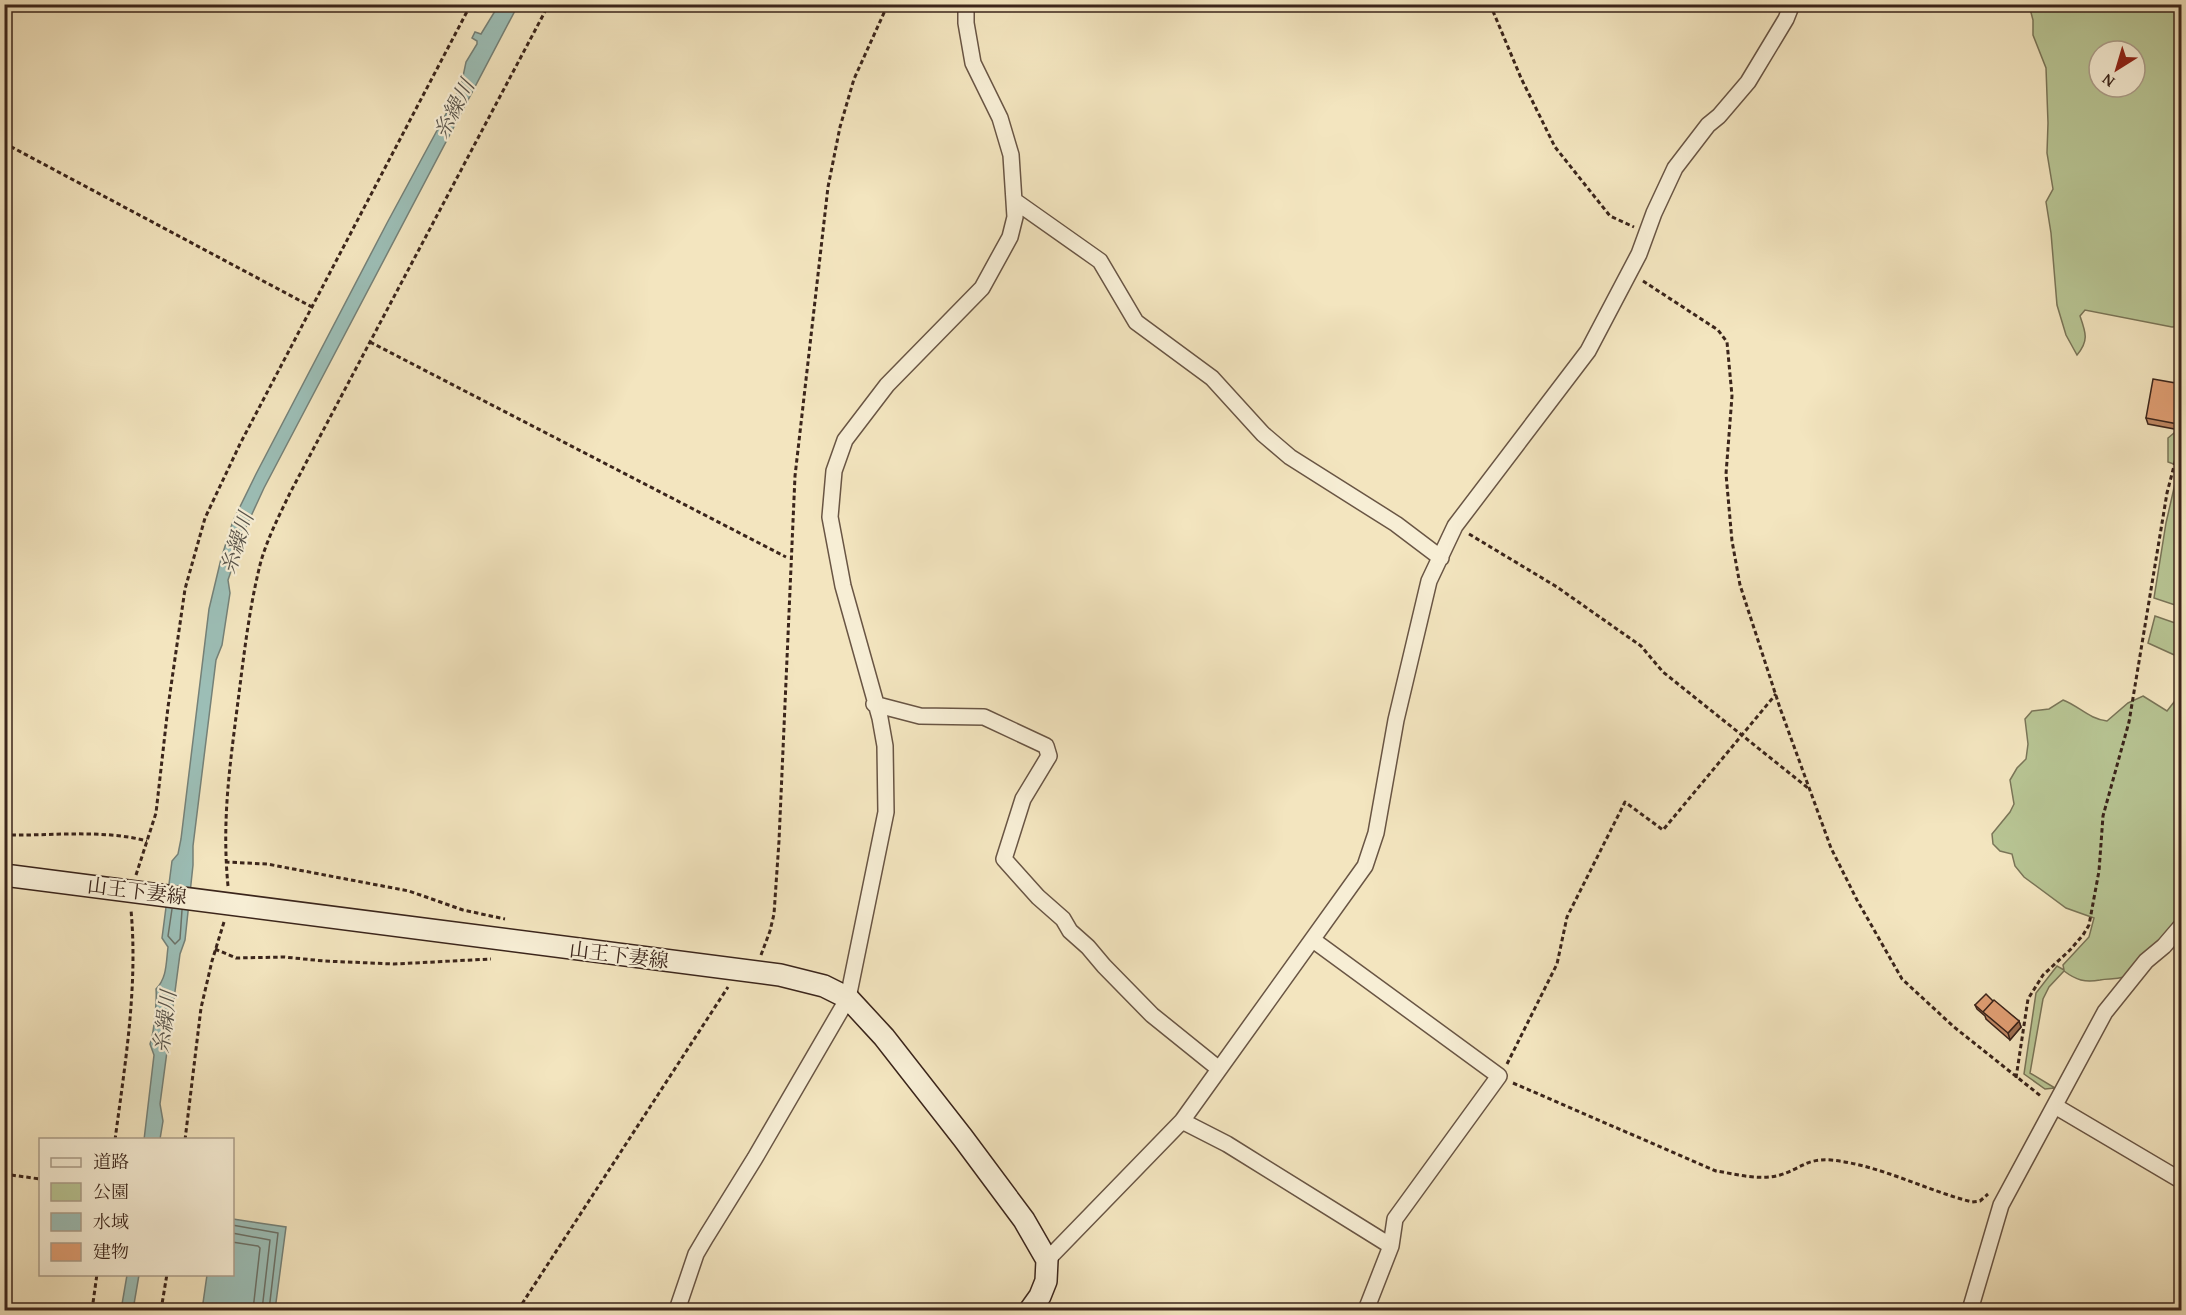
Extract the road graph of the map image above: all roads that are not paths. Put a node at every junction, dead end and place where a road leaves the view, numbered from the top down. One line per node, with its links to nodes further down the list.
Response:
1 (966, 4): 3 (street)
2 (1792, 4): 4 (street)
3 (1015, 201): 4 (street); 5 (street)
4 (1440, 558): 8 (street)
5 (874, 704): 9 (street); 10 (street)
6 (4, 875): 9 (main road, 山王下妻線)
7 (2181, 925): 11 (street)
8 (1314, 940): 10 (street); 14 (street)
9 (848, 998): 15 (main road, 山王下妻線); 16 (street)
10 (1218, 1069): 12 (street)
11 (2055, 1106): 13 (street); 19 (street)
12 (1182, 1121): 14 (street); 15 (street)
13 (2181, 1181)
14 (1391, 1246): 18 (street)
15 (1047, 1260): 17 (main road)
16 (677, 1311)
17 (1030, 1311)
18 (1366, 1311)
19 (1970, 1311)

